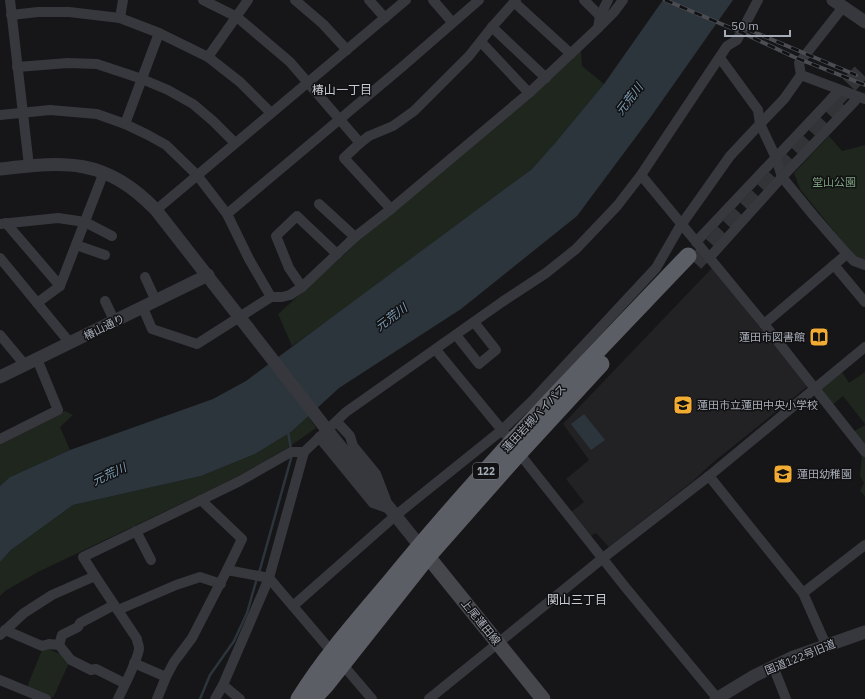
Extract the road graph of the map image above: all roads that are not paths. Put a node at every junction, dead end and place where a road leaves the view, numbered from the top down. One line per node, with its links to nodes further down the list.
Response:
1 (10, 0): 16 (street)
2 (123, 0): 19 (street)
3 (203, 0): 18 (street)
4 (248, 0): 18 (street)
5 (295, 0): 27 (street)
6 (369, 0): 20 (street)
7 (406, 0): 20 (street)
8 (433, 0): 21 (street)
9 (479, 0): 21 (street)
10 (584, 0): 17 (street)
11 (608, 0): 17 (street)
12 (623, 0): 24 (street)
13 (758, 0): 30 (street)
14 (515, 1): 23 (street); 28 (street)
15 (839, 3): 22 (street); 32 (street)
16 (11, 15): 19 (street); 31 (street)
17 (600, 16): 24 (street)
18 (237, 17): 29 (street); 35 (street)
19 (120, 18): 25 (street)
20 (385, 18): 27 (street)
21 (452, 22): 43 (street)
22 (865, 22)
23 (492, 27): 26 (street); 33 (street)
24 (598, 28): 28 (street)
25 (159, 33): 29 (street); 34 (street)
26 (481, 42): 36 (street); 47 (street)
27 (347, 50): 35 (street)
28 (571, 54): 33 (street)
29 (208, 57): 41 (street)
30 (720, 58): 45 (street); 53 (street)
31 (17, 67): 34 (street); 40 (street)
32 (801, 75): 38 (street); 45 (street)
33 (546, 78): 36 (street)
34 (142, 79): 44 (street); 46 (street)
35 (308, 82): 41 (street); 43 (street)
36 (529, 93): 56 (street)
37 (836, 94): 48 (street)
38 (865, 99)
39 (855, 101): 54 (street)
40 (22, 113): 42 (street); 44 (street); 49 (street)
41 (271, 113): 46 (street)
42 (0, 115)
43 (340, 119): 47 (street); 58 (street)
44 (125, 124): 52 (street)
45 (760, 124): 48 (street); 61 (street)
46 (235, 143): 52 (street)
47 (360, 143): 56 (street)
48 (776, 158): 54 (street); 67 (street)
49 (29, 166): 50 (street); 51 (street)
50 (0, 170)
51 (104, 172): 57 (street); 59 (street)
52 (197, 175): 57 (street); 58 (street)
53 (641, 175): 61 (street); 84 (street)
54 (782, 177): 66 (street); 67 (street)
55 (319, 204): 63 (street)
56 (391, 209): 63 (street)
57 (156, 210): 72 (street)
58 (227, 214): 76 (street)
59 (85, 222): 60 (street); 62 (street); 64 (street)
60 (3, 224): 74 (street)
61 (682, 224): 67 (street); 97 (street)
62 (112, 236)
63 (355, 237): 65 (street)
64 (76, 245): 68 (street); 74 (street)
65 (337, 254): 75 (street); 75 (street)
66 (847, 254): 70 (street); 71 (street)
67 (697, 255): 85 (street); 97 (highway, 蓮田岩槻バイパス / 122)
68 (105, 256)
69 (0, 258): 80 (street)
70 (834, 265): 79 (street); 85 (street)
71 (865, 265)
72 (208, 275): 78 (street, 椿山通り); 82 (street)
73 (145, 277): 78 (street)
74 (60, 286): 80 (street)
75 (302, 287): 76 (street)
76 (271, 296): 82 (street)
77 (105, 301): 83 (street)
78 (156, 301): 81 (street, 椿山通り)
79 (865, 302)
80 (37, 303): 88 (street)
81 (143, 308): 82 (street); 83 (street, 椿山通り)
82 (239, 316): 95 (street, bridge)
83 (115, 322): 88 (street, 椿山通り)
84 (474, 322): 87 (street); 87 (street)
85 (764, 324): 93 (street)
86 (0, 335): 91 (street)
87 (456, 335): 90 (street)
88 (70, 343): 91 (street, 椿山通り)
89 (865, 348): 93 (street)
90 (436, 350): 94 (street); 97 (street)
91 (31, 362): 92 (street, 椿山通り); 96 (street)
92 (0, 377)
93 (815, 388): 99 (street); 100 (street)
94 (337, 422): 95 (street); 102 (street)
95 (325, 436): 98 (street); 102 (street)
96 (0, 439)
97 (511, 442): 102 (street); 105 (highway, 蓮田岩槻バイパス / 122); 106 (street)
98 (304, 452): 101 (street); 110 (street)
99 (865, 452)
100 (709, 476): 106 (street); 112 (street)
101 (201, 500): 103 (street); 108 (street)
102 (392, 513): 105 (street); 113 (street)
103 (136, 531): 107 (street); 109 (street)
104 (865, 545): 112 (street)
105 (424, 551): 117 (main road, 上尾蓮田線); 120 (highway, 蓮田岩槻バイパス / 122)
106 (603, 558): 117 (street); 140 (street)
107 (151, 560)
108 (227, 570): 110 (street); 111 (street)
109 (95, 576): 114 (street); 115 (street)
110 (269, 578): 113 (street); 127 (street)
111 (221, 584): 114 (street); 123 (street)
112 (803, 593): 119 (street)
113 (293, 606): 120 (street)
114 (116, 607): 118 (street); 121 (street)
115 (3, 632): 118 (street)
116 (865, 632): 119 (street, 国道122号旧道)
117 (498, 643): 138 (street); 139 (main road, 上尾蓮田線)
118 (59, 645): 126 (street)
119 (826, 645): 122 (street, 国道122号旧道)
120 (338, 658): 125 (highway, 蓮田岩槻バイパス / 122); 137 (street)
121 (134, 663): 123 (street); 126 (street)
122 (773, 666): 140 (street, 国道122号旧道); 141 (street)
123 (166, 676): 130 (street)
124 (0, 680): 128 (street)
125 (320, 680): 133 (highway, 122); 134 (highway, 蓮田岩槻バイパス / 122); 135 (highway, 蓮田岩槻バイパス / 122); 136 (highway, 122)
126 (124, 683): 129 (street)
127 (222, 685): 131 (street); 132 (street)
128 (39, 698)
129 (118, 699)
130 (157, 699)
131 (215, 699)
132 (240, 699)
133 (294, 699)
134 (299, 699)
135 (313, 699)
136 (316, 699)
137 (372, 699)
138 (429, 699)
139 (543, 699)
140 (717, 699)
141 (786, 699)

